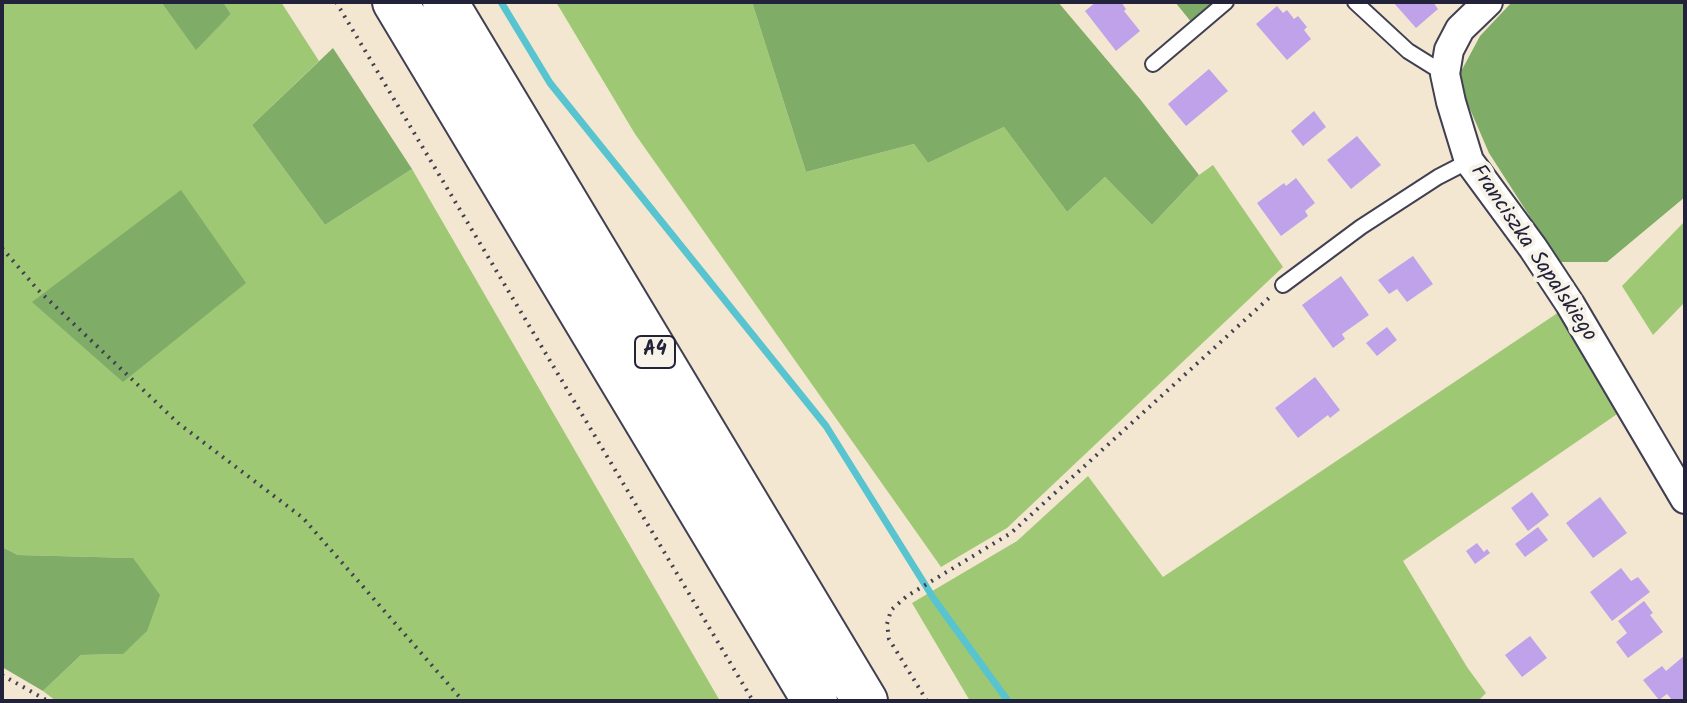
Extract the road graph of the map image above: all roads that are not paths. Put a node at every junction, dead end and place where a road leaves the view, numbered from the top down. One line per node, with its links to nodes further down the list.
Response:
1 (395, 2): 11 (highway, A4)
2 (445, 2): 12 (highway, A4)
3 (1226, 2): 6 (lane)
4 (1355, 2): 7 (lane)
5 (1488, 2): 7 (street)
6 (1153, 64)
7 (1445, 74): 8 (street, Franciszka Sapalskiego)
8 (1469, 161): 9 (lane); 10 (street, Franciszka Sapalskiego)
9 (1283, 285)
10 (1685, 499)
11 (815, 701)
12 (865, 701)

